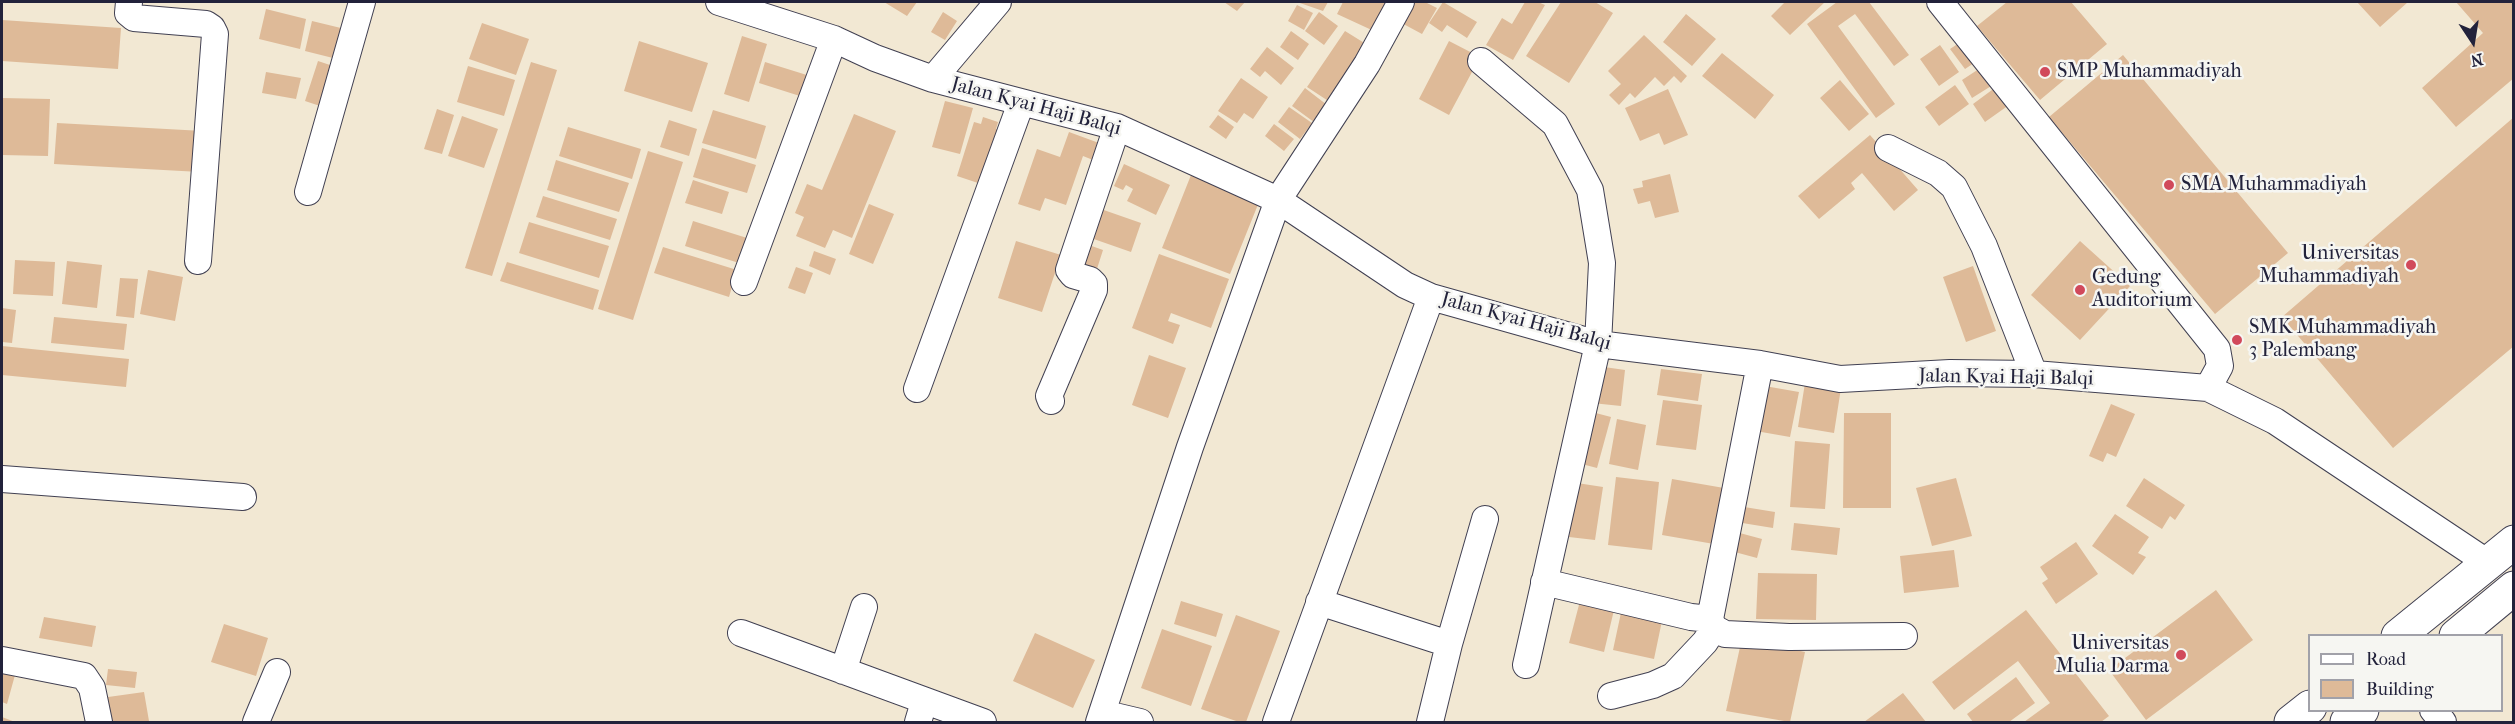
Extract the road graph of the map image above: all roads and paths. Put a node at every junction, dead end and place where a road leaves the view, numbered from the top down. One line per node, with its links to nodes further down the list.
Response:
1 (129, 2): 15 (street)
2 (362, 2): 13 (street)
3 (998, 2): 9 (street)
4 (1401, 2): 14 (street)
5 (1940, 2): 21 (street)
6 (729, 3): 7 (street, Jalan Kyai Haji Balqi)
7 (834, 39): 9 (street, Jalan Kyai Haji Balqi); 16 (street)
8 (1481, 61): 18 (street)
9 (933, 79): 10 (street, Jalan Kyai Haji Balqi)
10 (1021, 103): 11 (street, Jalan Kyai Haji Balqi); 22 (street)
11 (1118, 127): 14 (street, Jalan Kyai Haji Balqi); 23 (street)
12 (1888, 148): 20 (street)
13 (308, 192)
14 (1278, 200): 17 (street, Jalan Kyai Haji Balqi); 47 (street)
15 (198, 261)
16 (744, 282)
17 (1431, 297): 18 (street, Jalan Kyai Haji Balqi); 31 (street)
18 (1598, 344): 19 (street, Jalan Kyai Haji Balqi); 29 (street)
19 (1760, 364): 20 (street, Jalan Kyai Haji Balqi); 33 (street)
20 (2034, 374): 21 (street, Jalan Kyai Haji Balqi)
21 (2208, 388): 28 (street, Jalan Kyai Haji Balqi)
22 (917, 389)
23 (1051, 401)
24 (2, 479): 25 (street)
25 (243, 497)
26 (1485, 519): 38 (street)
27 (2514, 542): 28 (highway)
28 (2488, 563): 35 (highway)
29 (1544, 582): 33 (street); 40 (street)
30 (2514, 588): 36 (highway)
31 (1319, 602): 38 (street); 52 (street)
32 (864, 607): 41 (street)
33 (1712, 623): 37 (street); 43 (street)
34 (741, 633): 41 (street)
35 (2400, 634)
36 (2458, 634)
37 (1904, 636)
38 (1449, 644): 53 (street)
39 (2, 660): 48 (street)
40 (1526, 665)
41 (843, 671): 45 (street)
42 (277, 672): 49 (street)
43 (1611, 696)
44 (2308, 709): 54 (highway)
45 (921, 712): 50 (street)
46 (2361, 712): 55 (highway)
47 (1100, 718): 51 (street)
48 (99, 723)
49 (256, 723)
50 (983, 723)
51 (1140, 723)
52 (1276, 723)
53 (1430, 723)
54 (2291, 723)
55 (2347, 723)

